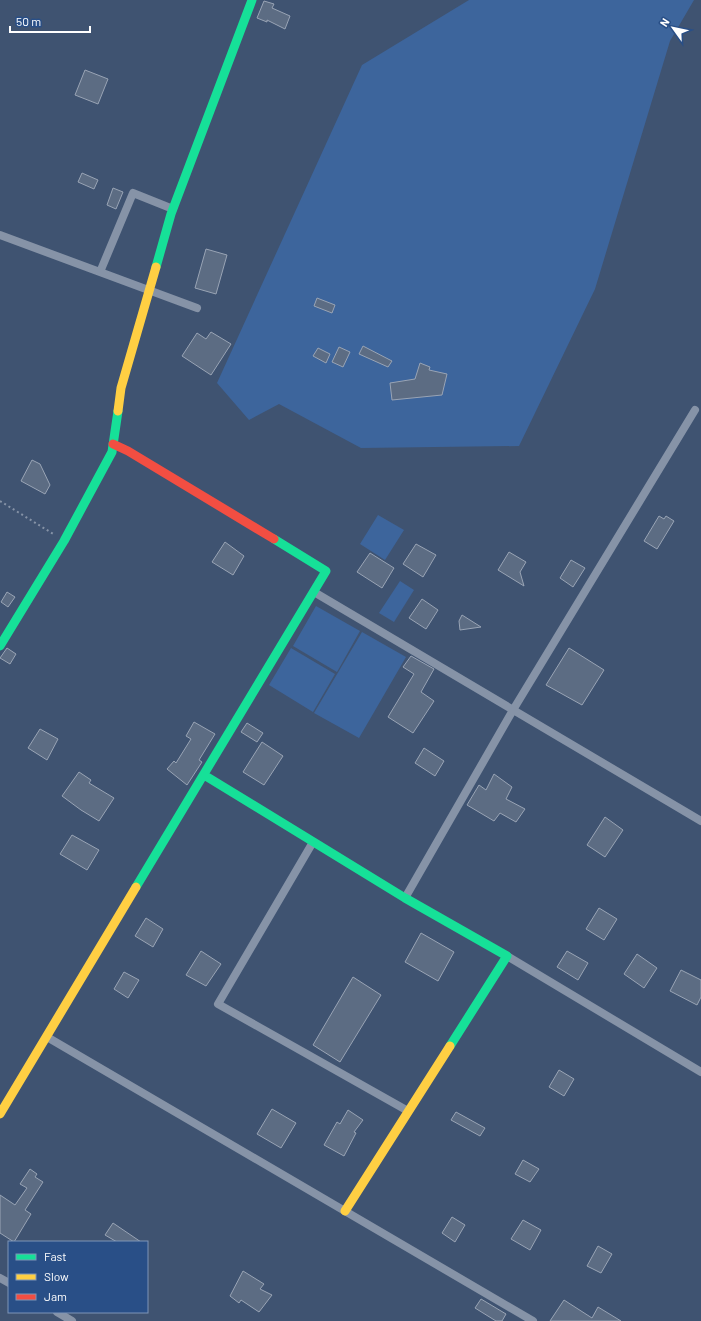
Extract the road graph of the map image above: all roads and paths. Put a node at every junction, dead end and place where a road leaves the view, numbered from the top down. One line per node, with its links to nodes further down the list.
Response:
1 (252, 0): 2 (street)
2 (173, 209): 4 (street); 5 (street)
3 (0, 235): 4 (street)
4 (100, 272): 5 (street)
5 (149, 290): 6 (street); 8 (street)
6 (197, 308)
7 (695, 410): 13 (street)
8 (113, 444): 10 (street); 11 (street)
9 (0, 501): 10 (path)
10 (64, 541): 12 (street)
11 (314, 592): 13 (street); 14 (street)
12 (0, 646)
13 (513, 710): 15 (street); 17 (street)
14 (204, 775): 16 (street); 19 (street)
15 (701, 821)
16 (313, 842): 17 (street); 21 (street)
17 (405, 898): 18 (street)
18 (507, 956): 20 (street); 21 (street)
19 (46, 1037): 22 (street); 23 (street)
20 (701, 1072)
21 (408, 1111): 23 (street)
22 (0, 1114)
23 (345, 1211): 26 (street)
24 (59, 1313): 25 (street)
25 (72, 1321)
26 (532, 1321)

